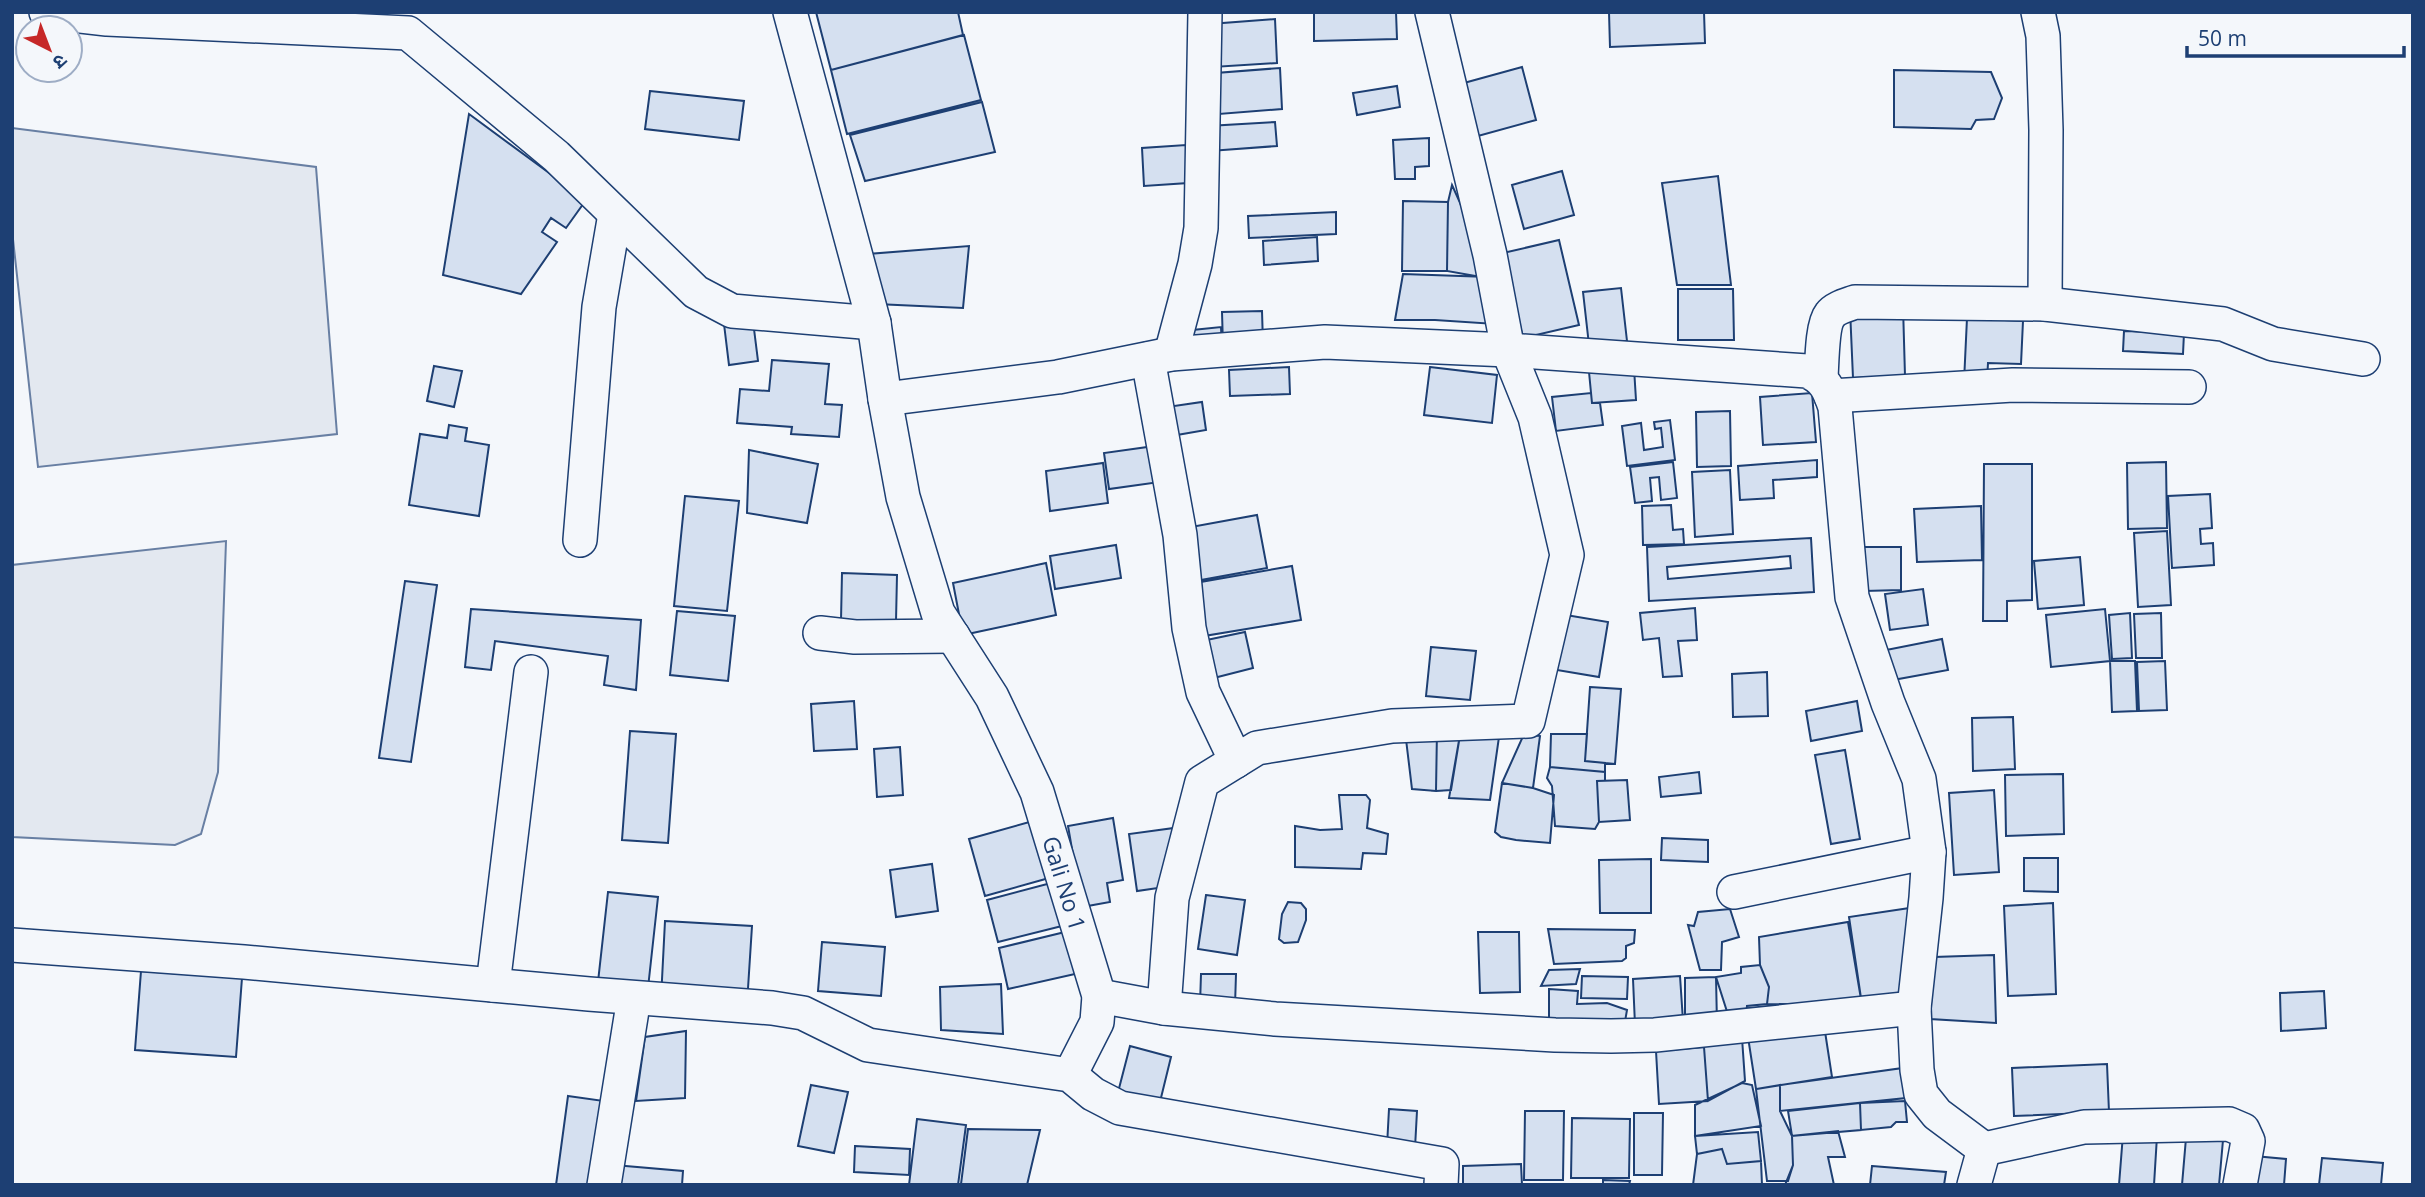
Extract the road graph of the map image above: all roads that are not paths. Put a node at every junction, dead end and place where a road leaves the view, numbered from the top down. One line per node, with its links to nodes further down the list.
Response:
1 (46, 12): 6 (street)
2 (790, 12): 9 (street, Gali No 1)
3 (1205, 12): 11 (street)
4 (1432, 12): 10 (street)
5 (2038, 12): 8 (street)
6 (400, 23): 7 (street)
7 (615, 214): 9 (street); 16 (street)
8 (2045, 304): 12 (street); 13 (street)
9 (874, 323): 15 (street, Gali No 1)
10 (1508, 350): 11 (street); 13 (street); 20 (street)
11 (1159, 356): 15 (street); 20 (street)
12 (2363, 359)
13 (1826, 387): 14 (street); 21 (street)
14 (2189, 387)
15 (885, 399): 18 (street, Gali No 1)
16 (580, 540)
17 (820, 633): 18 (street)
18 (953, 636): 25 (street, Gali No 1)
19 (531, 672): 24 (street)
20 (1236, 761): 27 (street)
21 (1929, 852): 22 (street); 28 (street)
22 (1734, 892)
23 (12, 945): 24 (street)
24 (493, 985): 26 (street)
25 (1098, 996): 27 (street); 29 (street, Gali No 1)
26 (634, 998): 29 (street); 31 (street)
27 (1164, 1007): 28 (street)
28 (1914, 1008): 30 (street)
29 (1070, 1075): 32 (street)
30 (1984, 1149): 33 (street); 34 (street)
31 (604, 1185)
32 (1441, 1185)
33 (1974, 1185)
34 (2240, 1185)

